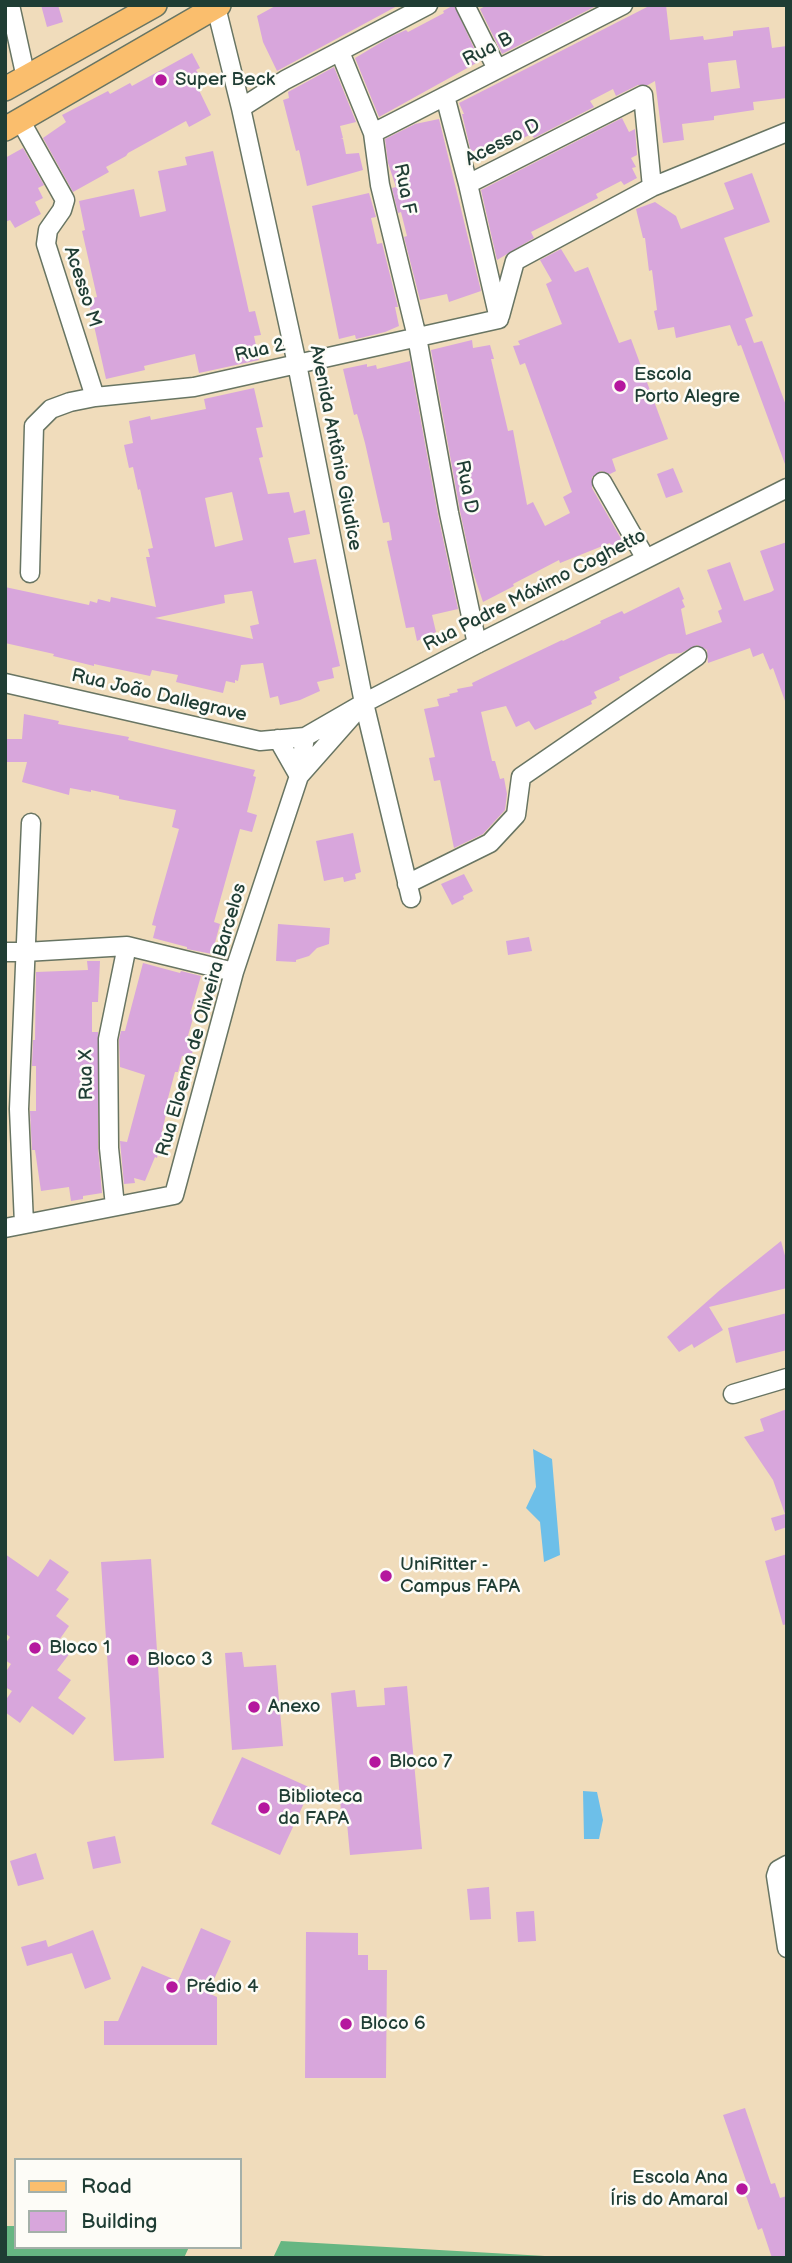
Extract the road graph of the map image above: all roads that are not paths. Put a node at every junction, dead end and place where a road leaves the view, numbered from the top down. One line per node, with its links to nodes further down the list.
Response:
1 (10, 5): 9 (street)
2 (155, 5): 9 (main road)
3 (428, 5): 7 (street)
4 (465, 5): 8 (street)
5 (623, 5): 8 (street, Rua B)
6 (217, 6): 11 (street, Avenida Antônio Giudice); 12 (main road)
7 (340, 51): 11 (street); 14 (street, Rua F)
8 (497, 69): 10 (street, Rua B)
9 (15, 84)
10 (445, 96): 14 (street, Rua B); 15 (street)
11 (241, 108): 19 (street, Avenida Antônio Giudice)
12 (13, 125): 20 (street, Acesso M)
13 (787, 132): 16 (street)
14 (373, 133): 18 (street, Rua F)
15 (468, 184): 16 (street, Acesso D); 17 (street, Acesso D)
16 (652, 187): 17 (street)
17 (499, 319): 18 (street, Rua 2)
18 (417, 337): 19 (street, Rua 2); 25 (street, Rua D)
19 (297, 364): 20 (street, Rua 2); 28 (street, Avenida Antônio Giudice)
20 (95, 397): 24 (street, Rua 2)
21 (602, 482): 23 (street)
22 (787, 488): 23 (street, Rua Padre Máximo Coghetto)
23 (646, 559): 25 (street, Rua Padre Máximo Coghetto)
24 (30, 573)
25 (477, 644): 28 (street, Rua Padre Máximo Coghetto)
26 (697, 656): 28 (street, Avenida Antônio Giudice)
27 (5, 683): 30 (street, Rua João Dallegrave)
28 (364, 703): 29 (street, Rua Padre Máximo Coghetto); 31 (street)
29 (305, 737): 30 (street, Rua João Dallegrave); 31 (street, Rua Eloema de Oliveira Barcelos)
30 (278, 739): 31 (street)
31 (299, 776): 35 (street, Rua Eloema de Oliveira Barcelos)
32 (30, 823): 34 (street)
33 (127, 946): 34 (street); 35 (street); 36 (street, Rua X)
34 (16, 952): 37 (street)
35 (234, 972): 36 (street, Rua Eloema de Oliveira Barcelos)
36 (115, 1206): 37 (street)
37 (24, 1224): 38 (street)
38 (5, 1228)
39 (787, 1378): 40 (street)
40 (733, 1394)
41 (787, 1865): 42 (street)
42 (782, 1896): 43 (street)
43 (787, 1948)

